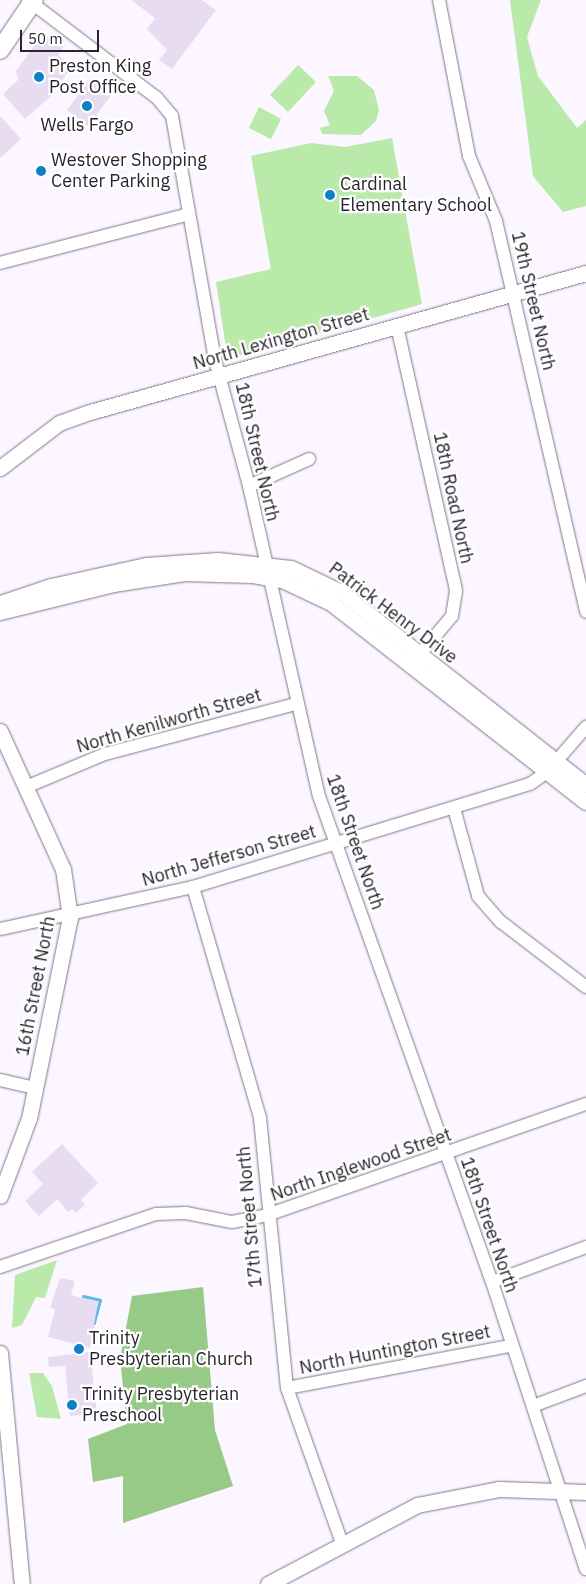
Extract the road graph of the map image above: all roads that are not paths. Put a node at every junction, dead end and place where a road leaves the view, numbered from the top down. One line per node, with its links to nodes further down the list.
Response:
1 (439, 0): 7 (street, 19th Street North)
2 (31, 1): 3 (main road); 4 (street, 18th Street North)
3 (0, 50)
4 (189, 214): 5 (street); 9 (street, 18th Street North)
5 (0, 263)
6 (586, 273): 7 (street, North Lexington Street)
7 (514, 293): 8 (street, North Lexington Street); 16 (street, 19th Street North)
8 (397, 326): 9 (street, North Lexington Street); 17 (street, 18th Road North)
9 (220, 375): 11 (street, North Lexington Street); 12 (street, 18th Street North)
10 (309, 458): 12 (street)
11 (0, 468)
12 (249, 486): 13 (street, 18th Street North)
13 (266, 570): 14 (street, Patrick Henry Drive); 15 (street, Patrick Henry Drive); 17 (street, Patrick Henry Drive); 18 (street, 18th Street North)
14 (0, 604)
15 (0, 612)
16 (586, 612)
17 (415, 660): 21 (street, Patrick Henry Drive)
18 (295, 704): 23 (street, North Kenilworth Street); 26 (street, 18th Street North)
19 (586, 727): 21 (street, North Jefferson Street)
20 (0, 731): 23 (street, 16th Street North)
21 (552, 766): 22 (street, Patrick Henry Drive); 24 (street, Patrick Henry Drive); 25 (street, North Jefferson Street)
22 (586, 785)
23 (26, 787): 28 (street, 16th Street North)
24 (586, 802)
25 (454, 808): 26 (street, North Jefferson Street); 30 (street)
26 (336, 843): 27 (street, North Jefferson Street); 34 (street, 18th Street North)
27 (193, 887): 28 (street, North Jefferson Street); 36 (street, 17th Street North)
28 (70, 917): 29 (street, North Jefferson Street); 32 (street, 16th Street North)
29 (0, 930)
30 (586, 987)
31 (0, 1080): 32 (street)
32 (36, 1088): 35 (street, 16th Street North)
33 (586, 1104): 34 (street, North Inglewood Street)
34 (446, 1155): 36 (street, North Inglewood Street); 39 (street, 18th Street North)
35 (0, 1196)
36 (267, 1215): 38 (street, North Inglewood Street); 43 (street, 17th Street North)
37 (586, 1247): 39 (street)
38 (0, 1268)
39 (492, 1282): 40 (street, 18th Street North)
40 (510, 1346): 43 (street, North Huntington Street); 44 (street, 18th Street North)
41 (0, 1353): 49 (street)
42 (586, 1386): 44 (street)
43 (287, 1388): 47 (street, 17th Street North)
44 (533, 1406): 45 (street, 18th Street North)
45 (561, 1489): 46 (street); 47 (street); 48 (street, 18th Street North)
46 (586, 1492)
47 (342, 1543): 50 (street)
48 (586, 1569)
49 (22, 1584)
50 (268, 1584)

